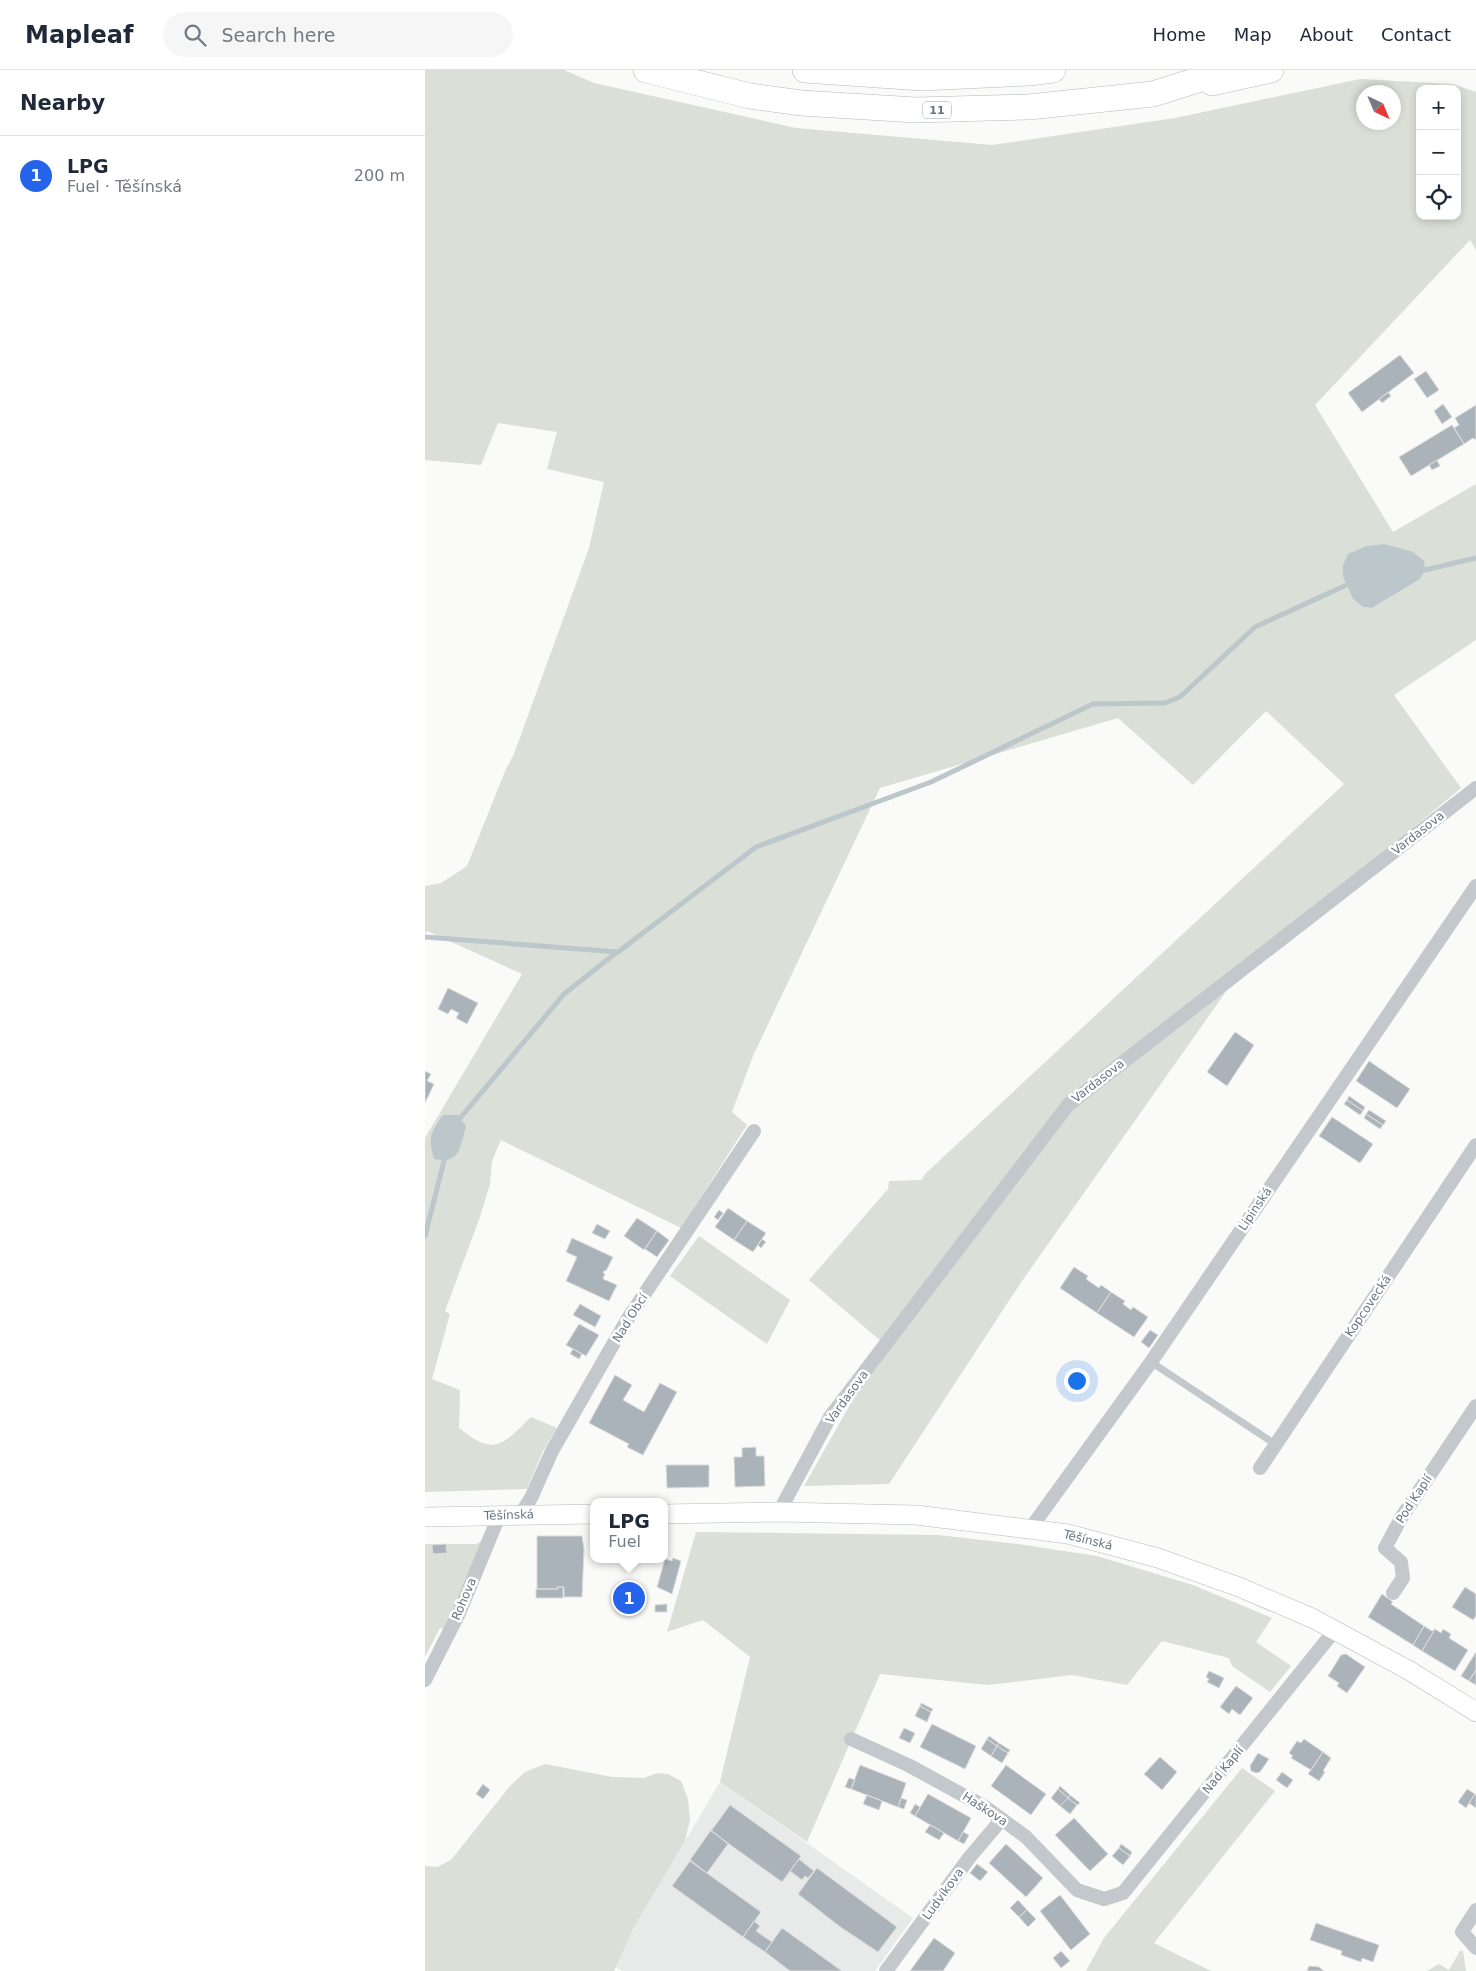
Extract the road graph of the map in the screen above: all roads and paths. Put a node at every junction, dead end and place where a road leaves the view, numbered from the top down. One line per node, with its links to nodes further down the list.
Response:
1 (646, 70): 6 (highway, 11)
2 (805, 70): 3 (highway)
3 (1053, 70)
4 (1229, 70): 6 (highway, 11)
5 (1271, 70): 6 (highway)
6 (1153, 94)
7 (1476, 788): 15 (street, Vardasova)
8 (1476, 886): 11 (street, Lipinská)
9 (754, 1131): 16 (street, Nad Obcí)
10 (1476, 1145): 13 (street, Kopcovecká)
11 (1151, 1362): 13 (lane); 21 (street, Lipinská)
12 (1476, 1406): 22 (street, Pod Kaplí)
13 (1275, 1444): 14 (street, Kopcovecká)
14 (1260, 1468)
15 (779, 1512): 18 (main road, Těšínská); 21 (main road, Těšínská)
16 (520, 1514): 17 (main road, Těšínská); 19 (main road, Těšínská)
17 (590, 1514)
18 (668, 1514)
19 (499, 1516): 20 (main road, Těšínská); 24 (street, Rohova)
20 (425, 1517)
21 (1031, 1529): 23 (main road, Těšínská)
22 (1393, 1593)
23 (1335, 1630): 25 (main road, Těšínská); 28 (street, Nad Kaplí)
24 (425, 1680)
25 (1476, 1712)
26 (851, 1739): 27 (street, Haškova)
27 (1002, 1819): 28 (street, Haškova); 31 (street, Ludvíkova)
28 (1104, 1898)
29 (1476, 1910): 30 (street)
30 (1476, 1948)
31 (887, 1971)

